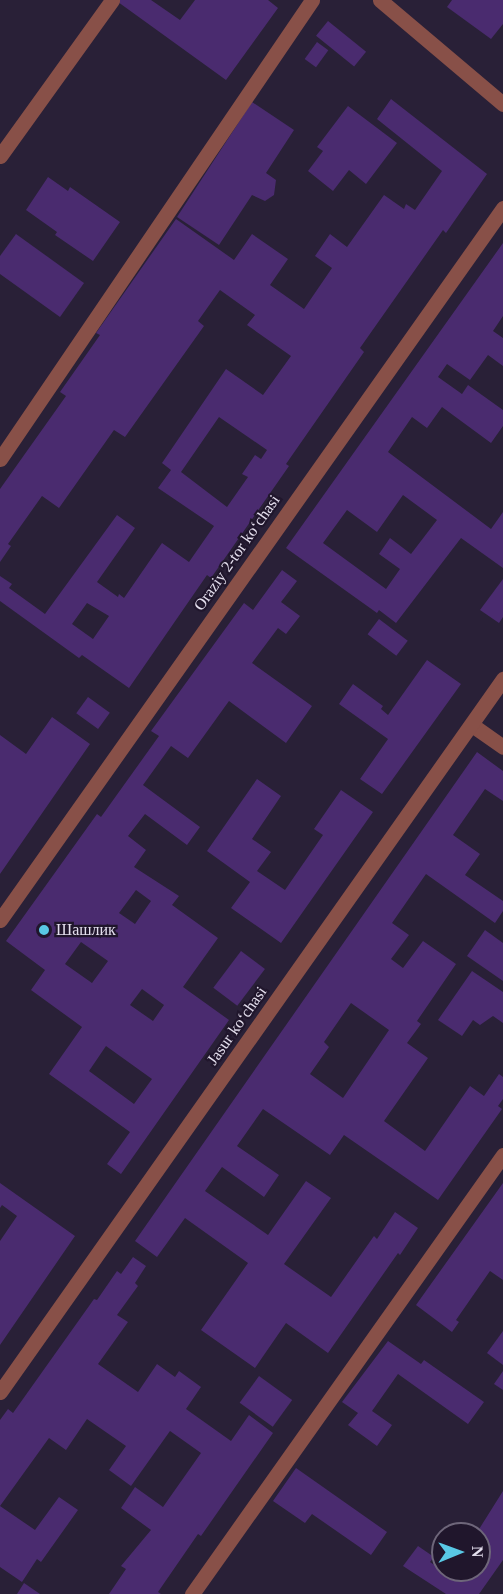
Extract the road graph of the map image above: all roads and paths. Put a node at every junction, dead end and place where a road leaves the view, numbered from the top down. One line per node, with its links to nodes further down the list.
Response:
1 (112, 0): 5 (street)
2 (312, 0): 7 (street)
3 (380, 0): 4 (street)
4 (503, 104)
5 (0, 156)
6 (503, 208): 11 (street, Oraziy 2-tor koʻchasi)
7 (0, 459)
8 (503, 679): 9 (street, Jasur koʻchasi)
9 (472, 725): 10 (street); 13 (street, Jasur koʻchasi)
10 (503, 747)
11 (0, 920)
12 (503, 1155): 14 (street)
13 (0, 1392)
14 (192, 1594)

